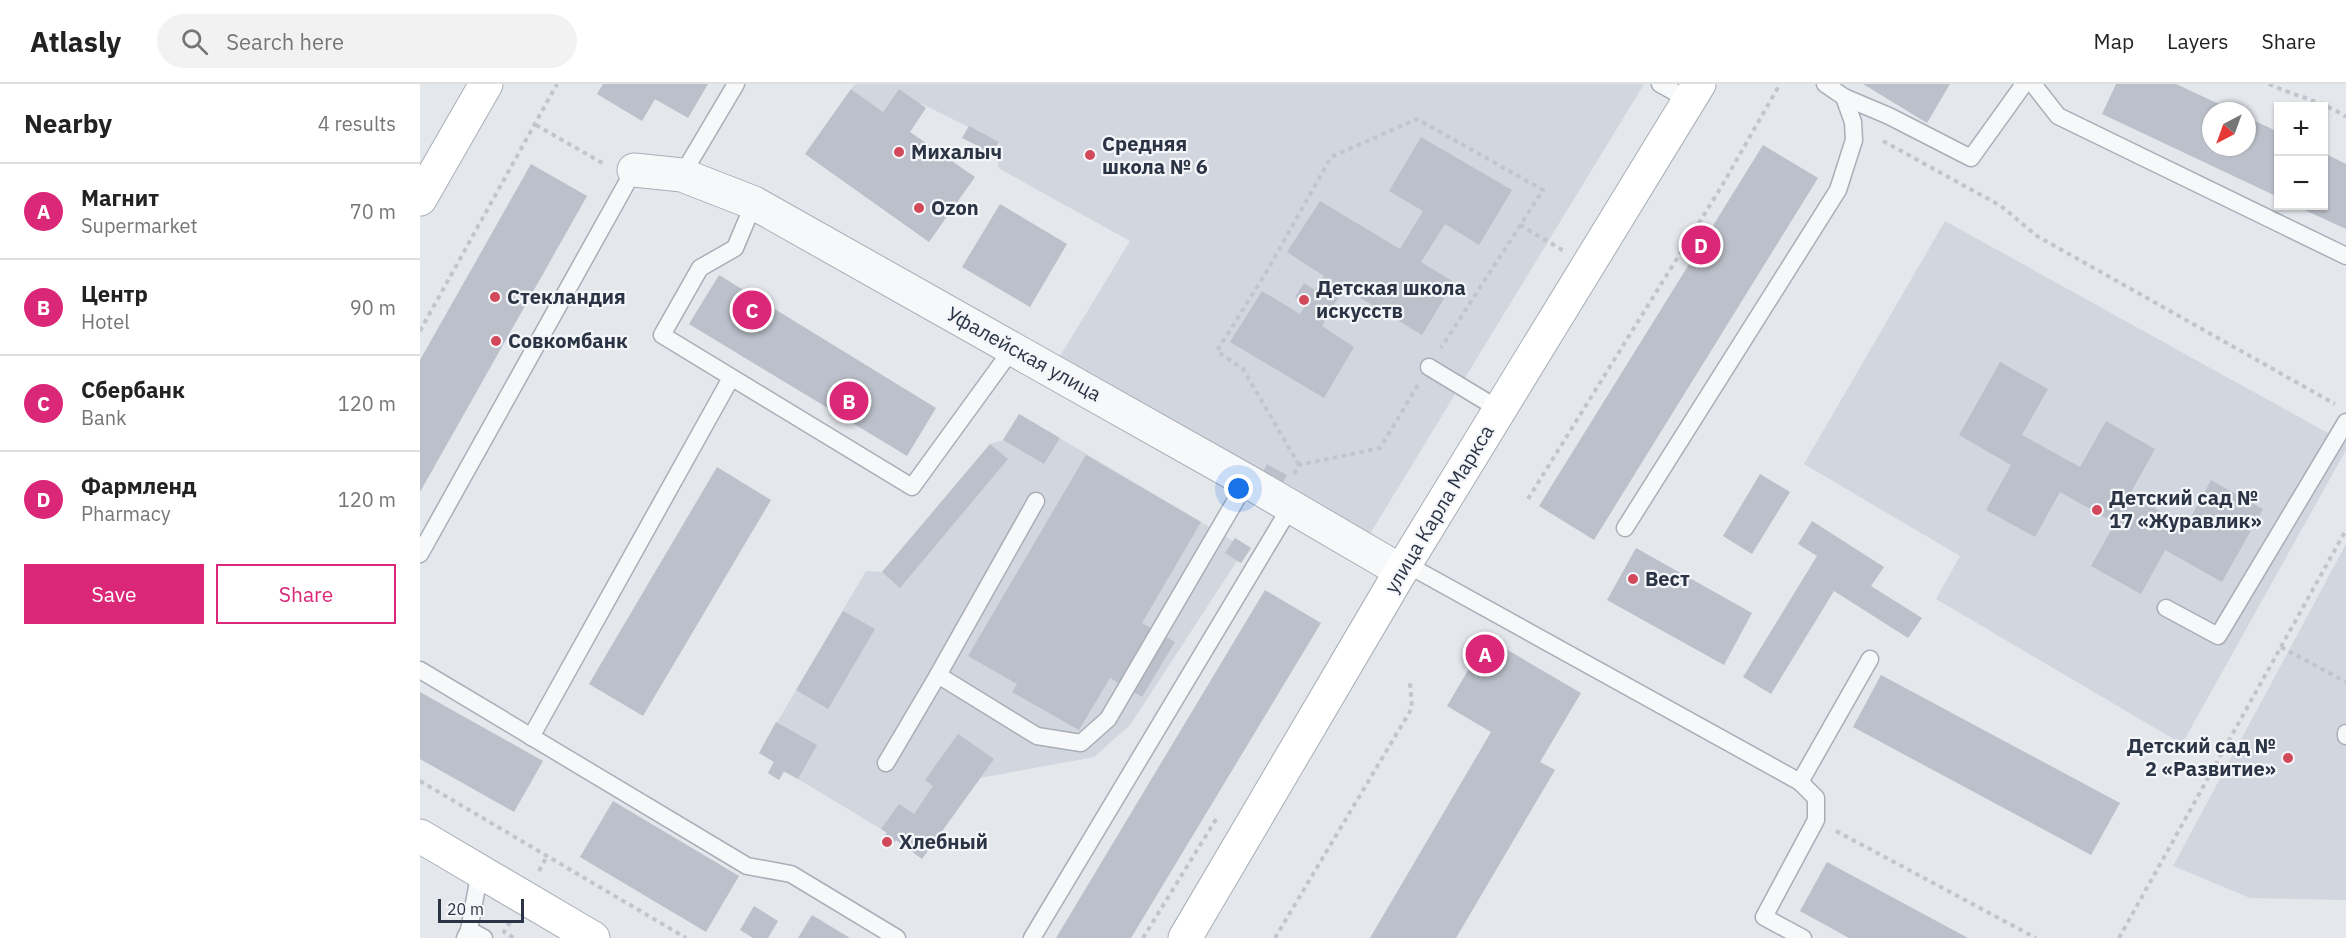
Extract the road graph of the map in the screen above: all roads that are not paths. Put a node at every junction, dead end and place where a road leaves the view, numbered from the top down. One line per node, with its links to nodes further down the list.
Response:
1 (486, 84): 11 (street)
2 (736, 84): 10 (lane)
3 (1660, 84): 7 (lane)
4 (1825, 84): 8 (lane)
5 (2024, 84): 8 (lane)
6 (2033, 84): 13 (lane)
7 (1694, 92): 17 (street, улица Карла Маркса)
8 (1844, 96): 22 (lane)
9 (634, 170): 10 (street, Уфалейская улица); 23 (lane)
10 (682, 175): 12 (street, Уфалейская улица)
11 (420, 199)
12 (754, 203): 14 (street, Уфалейская улица); 16 (lane)
13 (2346, 256)
14 (1013, 348): 16 (lane); 19 (street, Уфалейская улица)
15 (1429, 367): 17 (lane)
16 (731, 378): 29 (lane)
17 (1500, 410): 24 (street, улица Карла Маркса)
18 (2346, 422): 25 (lane)
19 (1247, 481): 20 (street, Уфалейская улица); 28 (lane)
20 (1291, 493): 24 (street, Уфалейская улица); 37 (lane)
21 (1036, 501): 28 (lane)
22 (1625, 528)
23 (420, 554)
24 (1403, 568): 31 (lane); 38 (street, улица Карла Маркса)
25 (2166, 608)
26 (1870, 659): 31 (lane)
27 (420, 670): 29 (lane)
28 (938, 675): 30 (lane)
29 (531, 737): 36 (lane)
30 (886, 763)
31 (1800, 782): 39 (lane)
32 (420, 836): 33 (street)
33 (480, 871): 34 (lane); 35 (street)
34 (473, 935)
35 (594, 938)
36 (897, 938)
37 (1032, 938)
38 (1185, 938)
39 (1803, 938)

